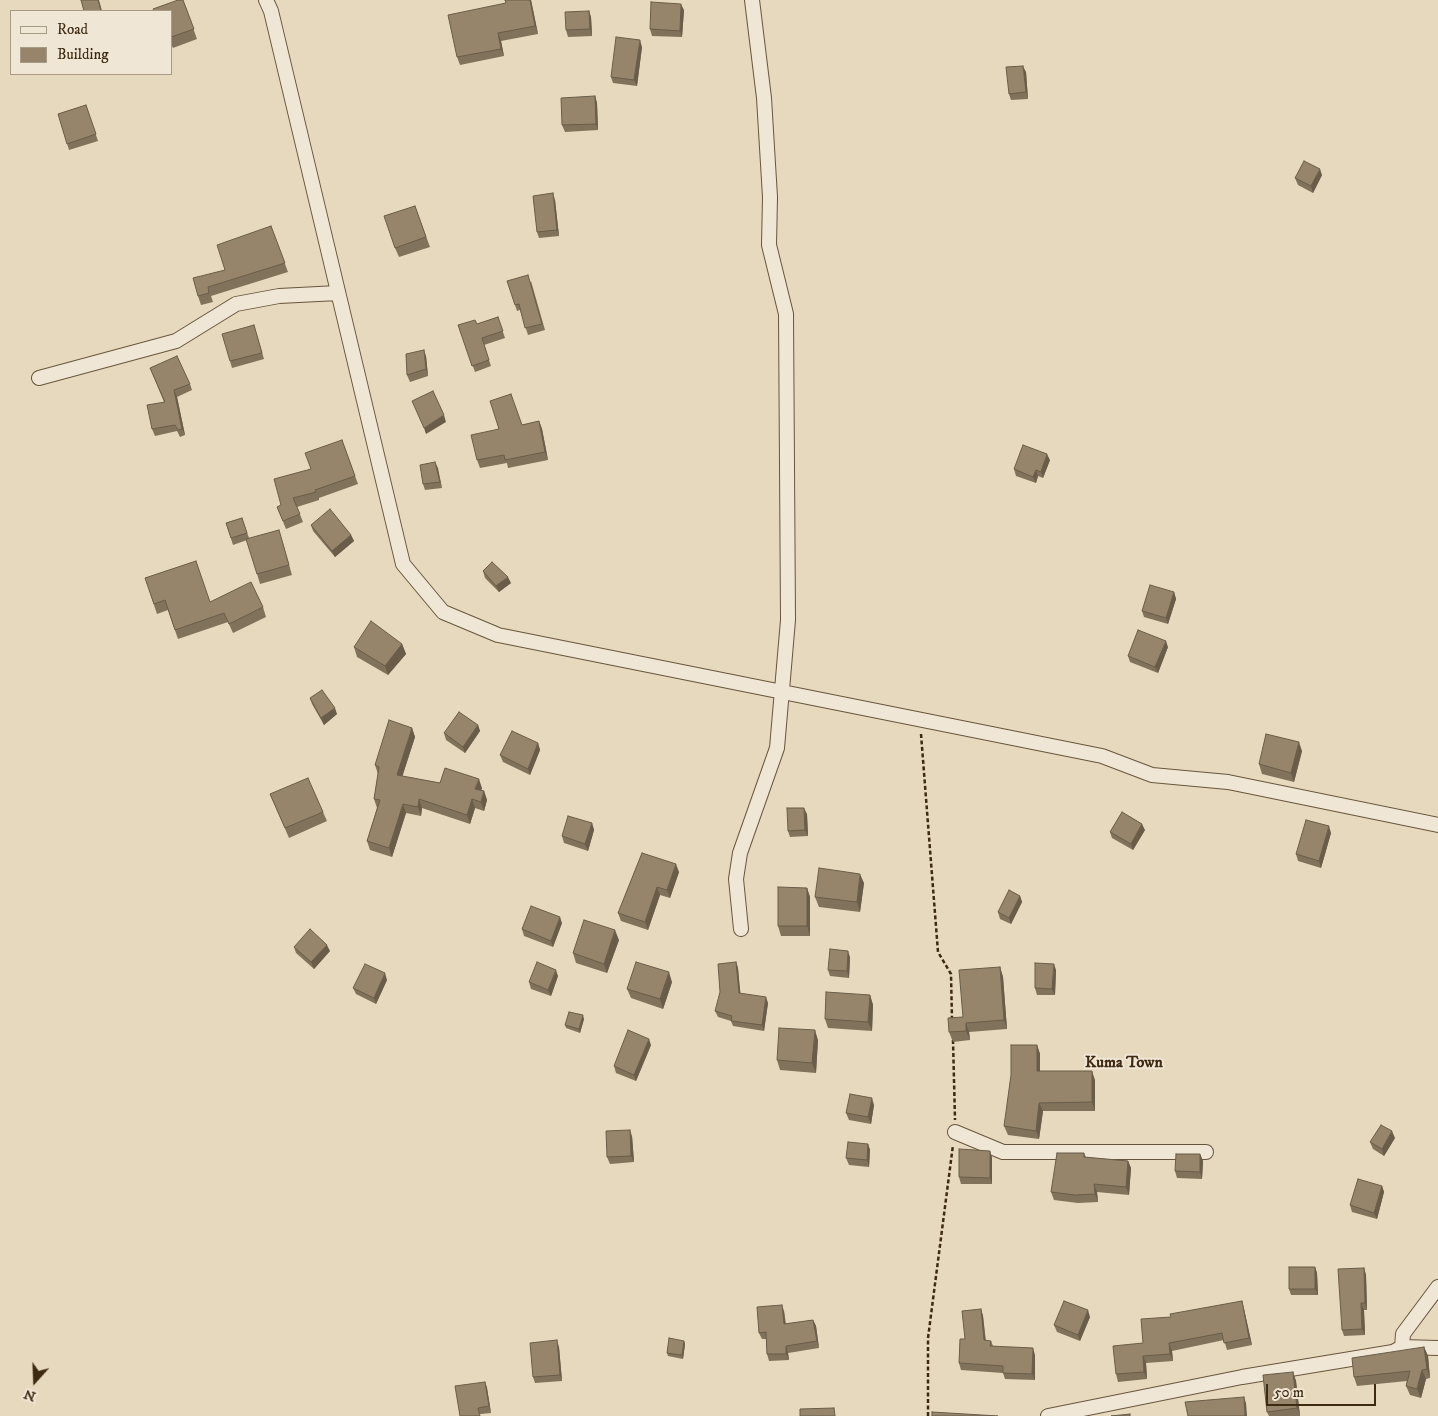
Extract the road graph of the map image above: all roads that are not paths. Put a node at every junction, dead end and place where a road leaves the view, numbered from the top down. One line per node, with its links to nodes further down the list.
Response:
1 (266, 0): 3 (street)
2 (752, 0): 5 (street)
3 (338, 293): 4 (street); 5 (street)
4 (39, 378)
5 (781, 693): 6 (street); 7 (street)
6 (1438, 826)
7 (741, 929)
8 (955, 1132): 9 (street)
9 (1206, 1152)
10 (1438, 1288): 11 (street)
11 (1402, 1347): 12 (street); 13 (street)
12 (1438, 1348)
13 (1048, 1416)

